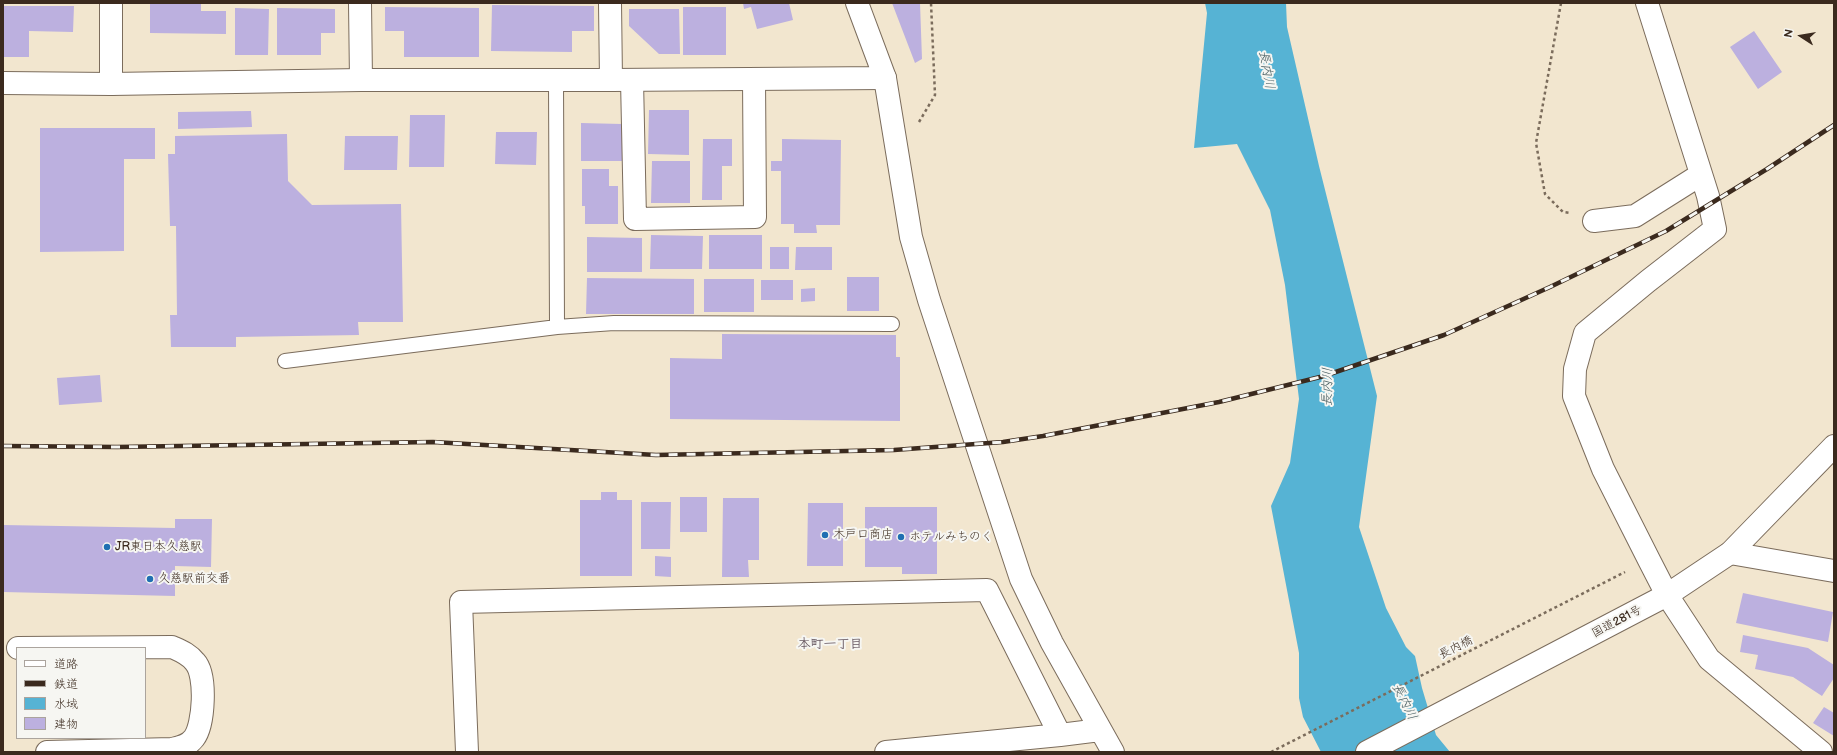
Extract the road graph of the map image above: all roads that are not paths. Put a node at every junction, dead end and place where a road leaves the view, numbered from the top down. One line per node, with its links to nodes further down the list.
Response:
1 (111, 3): 12 (main road)
2 (360, 3): 8 (main road)
3 (610, 3): 10 (main road)
4 (857, 3): 6 (main road)
5 (1647, 3): 13 (main road)
6 (885, 78): 7 (main road); 25 (main road)
7 (754, 79): 10 (main road); 10 (main road)
8 (361, 80): 9 (main road); 12 (main road)
9 (556, 80): 10 (main road); 16 (lane)
10 (622, 80)
11 (3, 83): 12 (main road)
12 (112, 84)
13 (1700, 175): 14 (main road); 21 (main road)
14 (1594, 220)
15 (892, 324): 16 (lane)
16 (557, 327): 17 (lane)
17 (286, 361)
18 (1834, 446): 19 (main road, 国道281号)
19 (1730, 553): 20 (main road); 21 (main road, 国道281号)
20 (1834, 571)
21 (1667, 595): 31 (main road, 国道281号); 32 (main road)
22 (146, 647): 27 (main road)
23 (16, 649): 24 (main road)
24 (3, 656)
25 (1100, 730): 26 (main road); 30 (main road)
26 (1060, 735): 28 (main road); 29 (main road)
27 (47, 752)
28 (468, 752)
29 (886, 752)
30 (1113, 752)
31 (1367, 752)
32 (1821, 752)

